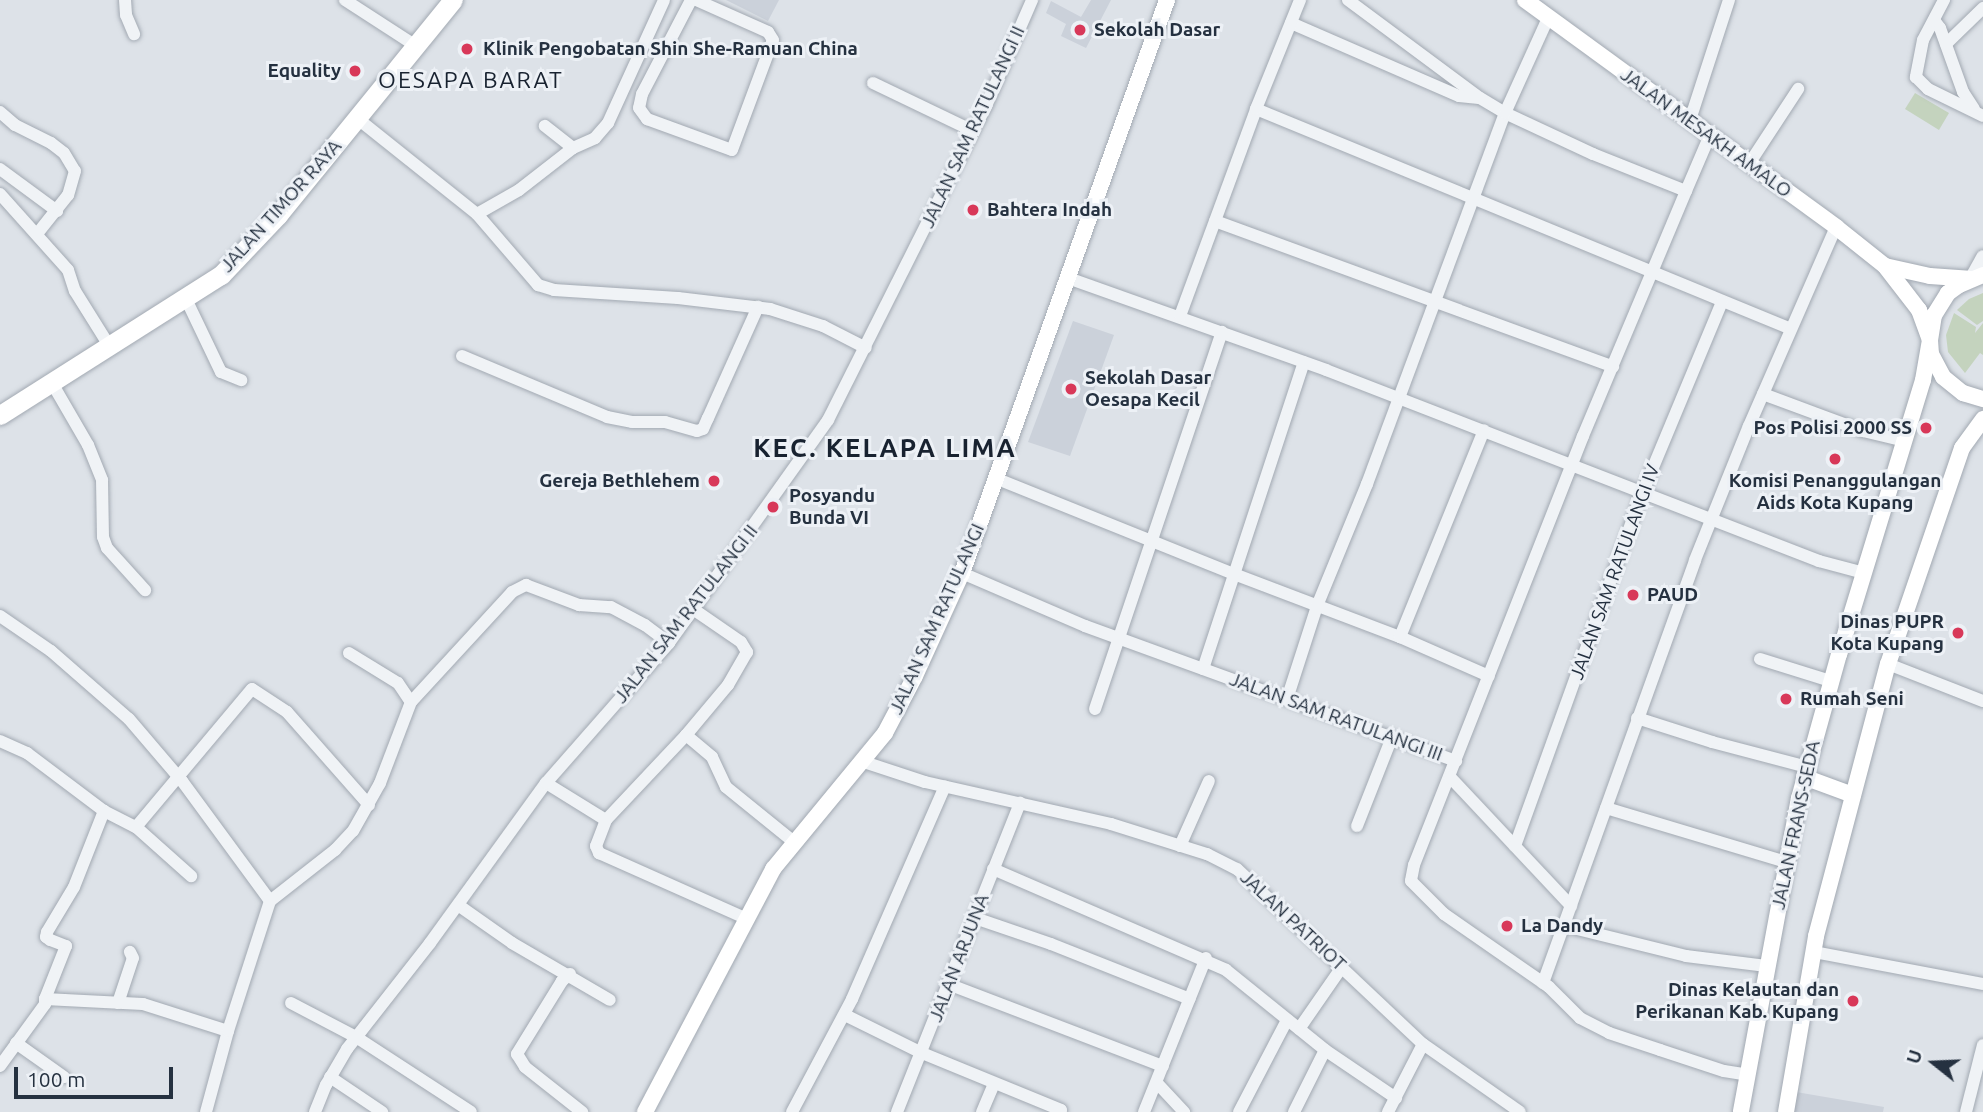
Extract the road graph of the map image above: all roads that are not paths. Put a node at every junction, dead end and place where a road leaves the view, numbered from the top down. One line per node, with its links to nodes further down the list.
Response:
1 (125, 0): 17 (street)
2 (345, 0): 19 (street)
3 (453, 0): 19 (highway, JALAN TIMOR RAYA)
4 (664, 0): 32 (street)
5 (694, 0): 5 (street)
6 (1032, 0): 30 (street, JALAN SAM RATULANGI II)
7 (1167, 0): 49 (main road, JALAN SAM RATULANGI)
8 (1300, 0): 16 (street)
9 (1348, 0): 22 (street)
10 (1729, 0): 28 (street)
11 (1944, 0): 15 (street)
12 (1531, 2): 14 (main road, JALAN MESAKH AMALO)
13 (1983, 8): 18 (street)
14 (1548, 18): 25 (street); 28 (main road, JALAN MESAKH AMALO)
15 (1934, 20): 18 (street); 26 (street)
16 (1291, 23): 22 (street); 23 (street)
17 (134, 34)
18 (1946, 44): 26 (street)
19 (416, 46): 27 (highway, JALAN TIMOR RAYA)
20 (873, 83): 30 (street)
21 (1798, 89): 33 (street)
22 (1480, 98): 25 (street)
23 (1256, 109): 37 (street); 42 (street)
24 (0, 112): 38 (street)
25 (1505, 113): 35 (street); 37 (street)
26 (1980, 114)
27 (358, 119): 39 (street); 50 (highway, JALAN TIMOR RAYA)
28 (1690, 120): 31 (main road, JALAN MESAKH AMALO)
29 (545, 126): 32 (street)
30 (973, 131): 59 (street, JALAN SAM RATULANGI II)
31 (1710, 135): 33 (main road, JALAN MESAKH AMALO); 35 (street)
32 (573, 148): 39 (street)
33 (1749, 164): 43 (main road, JALAN MESAKH AMALO)
34 (0, 169): 38 (street)
35 (1686, 191): 47 (street)
36 (0, 194): 41 (street)
37 (1472, 199): 47 (street); 51 (street)
38 (57, 211): 44 (street)
39 (477, 214): 53 (street)
40 (0, 216): 41 (street)
41 (24, 221): 44 (street)
42 (1215, 221): 51 (street); 54 (street)
43 (1836, 227): 46 (main road, JALAN MESAKH AMALO); 55 (street)
44 (37, 234): 58 (street)
45 (1983, 256): 48 (street)
46 (1885, 267): 48 (main road, JALAN MESAKH AMALO); 57 (main road, JALAN MESAKH AMALO)
47 (1650, 273): 52 (street); 62 (street)
48 (1979, 275): 57 (main road, JALAN FRANS-SEDA)
49 (1068, 278): 54 (street); 73 (main road, JALAN SAM RATULANGI)
50 (186, 299): 58 (highway, JALAN TIMOR RAYA); 63 (street)
51 (1435, 299): 62 (street); 66 (street)
52 (1722, 302): 55 (street); 74 (street, JALAN SAM RATULANGI IV)
53 (758, 307): 59 (street); 60 (street)
54 (1180, 316): 56 (street)
55 (1791, 329): 65 (street)
56 (1222, 332): 61 (street); 76 (street)
57 (1930, 340): 67 (main road, JALAN MESAKH AMALO); 71 (main road, JALAN FRANS-SEDA)
58 (110, 347): 64 (highway, JALAN TIMOR RAYA)
59 (866, 348): 82 (street, JALAN SAM RATULANGI II)
60 (462, 356)
61 (1304, 362): 66 (street); 79 (street)
62 (1613, 367): 72 (street)
63 (242, 380)
64 (52, 383): 68 (highway, JALAN TIMOR RAYA); 80 (street)
65 (1763, 394): 71 (street); 75 (street)
66 (1399, 398): 70 (street); 81 (street)
67 (1983, 399)
68 (0, 415)
69 (1983, 419): 89 (main road)
70 (1484, 430): 72 (street); 84 (street)
71 (1905, 440): 78 (main road, JALAN FRANS-SEDA)
72 (1572, 464): 74 (street); 91 (street)
73 (995, 478): 76 (street); 77 (main road, JALAN SAM RATULANGI)
74 (1643, 494): 75 (street); 119 (street, JALAN SAM RATULANGI IV)
75 (1713, 520): 78 (street); 97 (street)
76 (1151, 540): 79 (street); 85 (street)
77 (962, 573): 85 (street, JALAN SAM RATULANGI III); 102 (main road, JALAN SAM RATULANGI)
78 (1864, 573): 92 (main road, JALAN FRANS-SEDA)
79 (1234, 575): 81 (street); 90 (street)
80 (145, 590)
81 (1317, 606): 84 (street); 93 (street)
82 (693, 610): 86 (street, JALAN SAM RATULANGI II); 98 (street)
83 (0, 616): 104 (street)
84 (1401, 637): 91 (street)
85 (1121, 639): 90 (street, JALAN SAM RATULANGI III); 96 (street)
86 (669, 643): 95 (street); 107 (street, JALAN SAM RATULANGI II)
87 (349, 653): 95 (street)
88 (1760, 659): 92 (street)
89 (1888, 664): 94 (street); 109 (main road)
90 (1203, 669): 93 (street, JALAN SAM RATULANGI III)
91 (1489, 676): 101 (street)
92 (1830, 681): 103 (main road, JALAN FRANS-SEDA)
93 (1287, 699): 99 (street, JALAN SAM RATULANGI III)
94 (1983, 701)
95 (411, 702): 111 (street)
96 (1095, 709)
97 (1637, 718): 103 (street); 112 (street)
98 (686, 735): 114 (street); 117 (street)
99 (1392, 737): 101 (street, JALAN SAM RATULANGI III); 115 (street)
100 (1, 744): 113 (street)
101 (1456, 761): 105 (street, JALAN SAM RATULANGI III)
102 (864, 762): 108 (street, JALAN PATRIOT); 117 (main road, JALAN SAM RATULANGI)
103 (1806, 772): 109 (main road); 120 (main road, JALAN FRANS-SEDA)
104 (178, 775): 111 (street); 116 (street); 123 (street)
105 (1450, 777): 119 (street); 135 (street, JALAN SAM RATULANGI III)
106 (1209, 781): 118 (street)
107 (546, 783): 114 (street); 124 (street, JALAN SAM RATULANGI II)
108 (945, 786): 110 (street, JALAN PATRIOT); 143 (street)
109 (1853, 795): 130 (main road)
110 (1020, 803): 118 (street, JALAN PATRIOT); 121 (street, JALAN ARJUNA)
111 (369, 805): 123 (street)
112 (1606, 808): 120 (street); 125 (street)
113 (104, 811): 116 (street); 138 (street)
114 (606, 820): 127 (street)
115 (1357, 826)
116 (136, 827): 122 (street)
117 (794, 842): 127 (main road, JALAN SAM RATULANGI)
118 (1180, 846): 133 (street, JALAN PATRIOT)
119 (1516, 846): 125 (street)
120 (1786, 862): 132 (main road, JALAN FRANS-SEDA)
121 (993, 869): 126 (street, JALAN ARJUNA); 131 (street)
122 (191, 876)
123 (270, 901): 146 (street)
124 (458, 905): 134 (street); 147 (street, JALAN SAM RATULANGI II)
125 (1572, 906): 128 (street)
126 (975, 918): 136 (street, JALAN ARJUNA); 139 (street)
127 (747, 919): 168 (main road, JALAN SAM RATULANGI)
128 (1565, 926): 132 (street); 135 (street)
129 (130, 952): 141 (street)
130 (1814, 952): 137 (street); 179 (main road)
131 (1206, 958): 139 (street); 144 (street)
132 (1766, 966): 156 (main road, JALAN FRANS-SEDA)
133 (1342, 967): 145 (street); 149 (street, JALAN PATRIOT)
134 (570, 974): 140 (street); 167 (street)
135 (1543, 983): 156 (street, JALAN SAM RATULANGI III)
136 (948, 984): 152 (street, JALAN ARJUNA); 154 (street)
137 (1983, 984)
138 (45, 999): 141 (street); 148 (street)
139 (1190, 999): 154 (street)
140 (610, 1000)
141 (118, 1003): 146 (street)
142 (291, 1003): 147 (street)
143 (845, 1014): 152 (street); 169 (street)
144 (1287, 1020): 145 (street); 174 (street)
145 (1298, 1029): 151 (street)
146 (228, 1031): 163 (street)
147 (356, 1037): 158 (street, JALAN SAM RATULANGI II); 166 (street)
148 (16, 1043): 153 (street); 157 (street)
149 (1423, 1044): 161 (street); 177 (street, JALAN PATRIOT)
150 (1983, 1045): 155 (street)
151 (1325, 1050): 161 (street); 175 (street)
152 (922, 1053): 160 (street); 170 (street, JALAN ARJUNA)
153 (0, 1066)
154 (1163, 1066): 159 (street)
155 (1981, 1068): 180 (street)
156 (1748, 1075): 178 (main road, JALAN FRANS-SEDA)
157 (64, 1077)
158 (330, 1077): 164 (street, JALAN SAM RATULANGI II); 165 (street)
159 (1157, 1083): 172 (street); 173 (street)
160 (993, 1084): 162 (street); 171 (street)
161 (1396, 1098): 176 (street)
162 (1063, 1111)
163 (206, 1112)
164 (315, 1112)
165 (382, 1112)
166 (471, 1112)
167 (582, 1112)
168 (645, 1112)
169 (792, 1112)
170 (897, 1112)
171 (982, 1112)
172 (1144, 1112)
173 (1184, 1112)
174 (1239, 1112)
175 (1294, 1112)
176 (1388, 1112)
177 (1520, 1112)
178 (1741, 1112)
179 (1786, 1112)
180 (1966, 1112)

